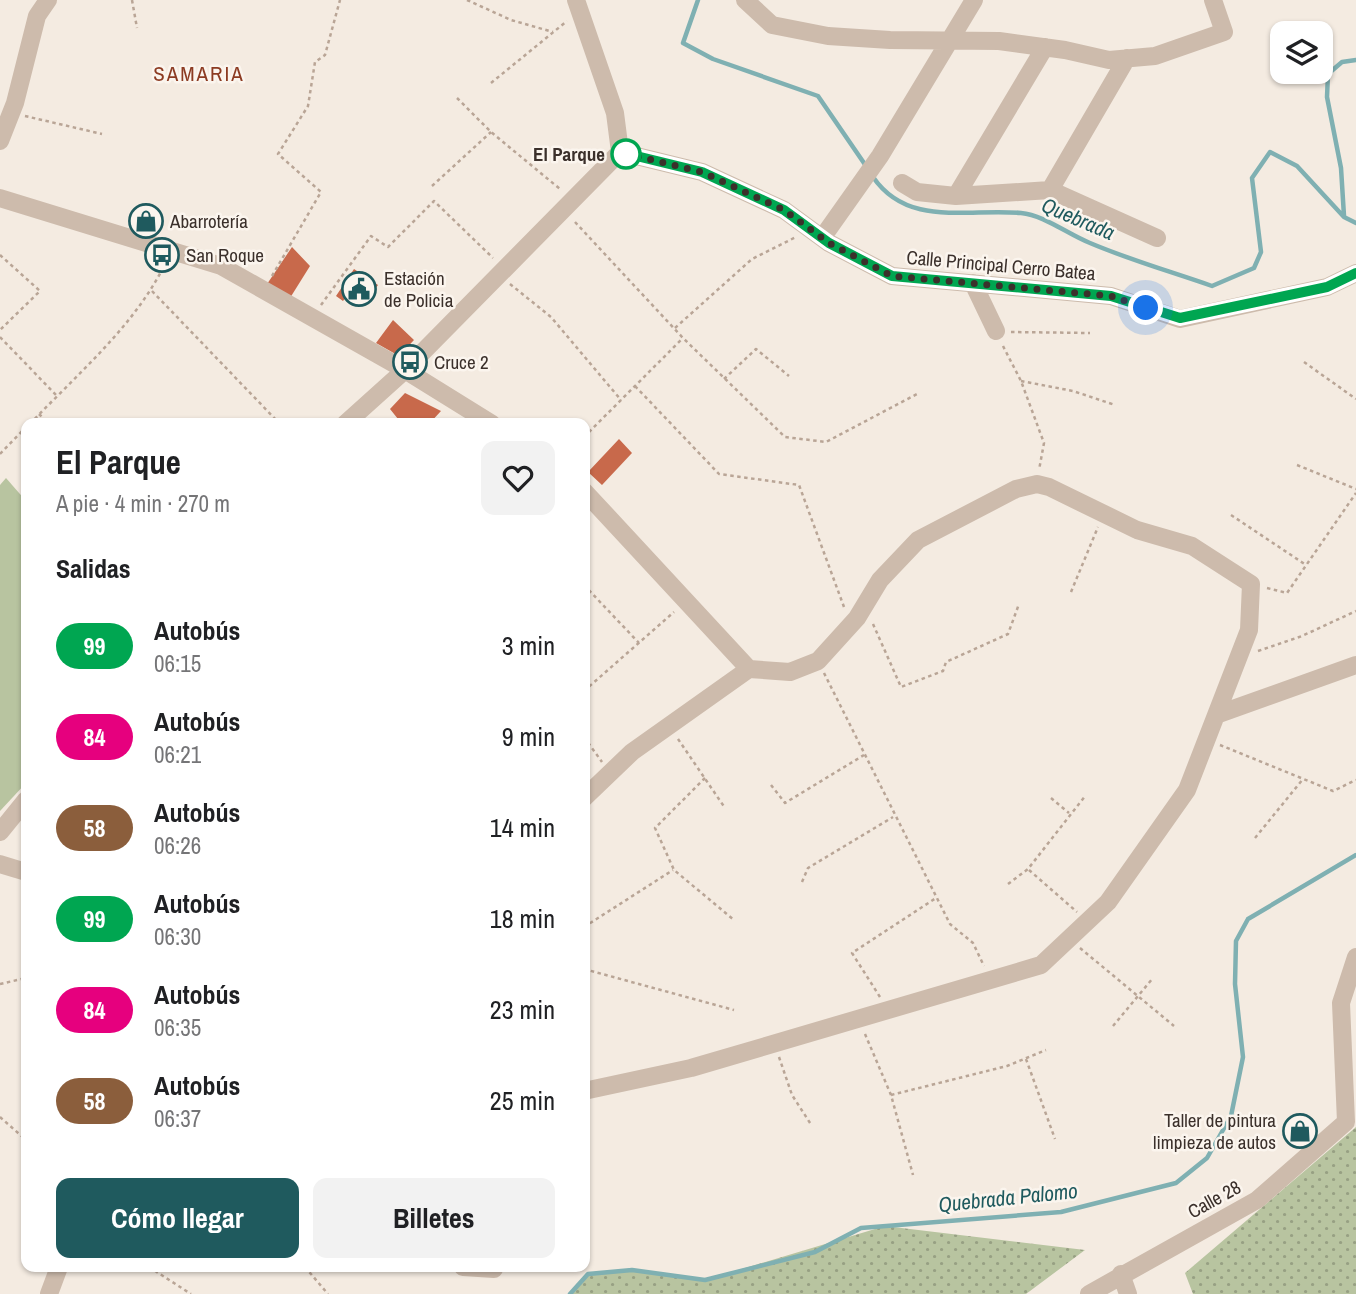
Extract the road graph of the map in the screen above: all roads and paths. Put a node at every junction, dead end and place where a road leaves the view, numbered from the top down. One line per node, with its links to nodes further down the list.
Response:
1 (48, 0): 15 (street)
2 (132, 0): 9 (path)
3 (340, 0): 33 (path)
4 (467, 0): 13 (path)
5 (576, 0): 19 (street)
6 (745, 0): 10 (street)
7 (974, 0): 10 (street)
8 (1213, 0): 12 (street)
9 (137, 28)
10 (951, 38): 11 (street); 26 (street)
11 (1045, 47): 12 (street); 23 (street)
12 (1127, 58): 22 (street)
13 (491, 83)
14 (457, 98): 16 (path)
15 (11, 113): 17 (path); 18 (street)
16 (491, 132): 21 (path); 25 (path)
17 (102, 134)
18 (0, 141)
19 (620, 152): 25 (street); 26 (street, Calle Principal Cerro Batea)
20 (902, 183): 23 (street)
21 (432, 186)
22 (1050, 190): 23 (street); 27 (street)
23 (956, 196)
24 (0, 198): 28 (street)
25 (568, 205): 30 (street); 36 (path)
26 (817, 234): 32 (street, Calle Principal Cerro Batea); 36 (path)
27 (1157, 238)
28 (172, 250): 33 (street); 34 (path)
29 (0, 255): 37 (path)
30 (502, 272): 35 (path); 43 (street); 51 (path)
31 (1356, 273): 32 (street, Calle Principal Cerro Batea)
32 (972, 283): 38 (street)
33 (263, 290): 35 (street)
34 (152, 291): 49 (path); 56 (path)
35 (313, 317): 43 (street)
36 (674, 328): 41 (path)
37 (0, 331)
38 (996, 331): 39 (path); 46 (path)
39 (1090, 333)
40 (0, 337): 49 (path)
41 (683, 338): 45 (path); 47 (path)
42 (1304, 362): 50 (path)
43 (405, 370): 57 (street); 58 (street)
44 (789, 376): 45 (path)
45 (724, 379): 48 (path)
46 (1021, 381): 52 (path); 63 (path)
47 (635, 386): 51 (path); 76 (path)
48 (918, 394)
49 (57, 396): 53 (path)
50 (1356, 399)
51 (621, 400): 59 (path)
52 (1115, 405)
53 (39, 414): 54 (path); 55 (path)
54 (35, 418)
55 (43, 418)
56 (274, 418)
57 (352, 418)
58 (482, 418)
59 (590, 431)
60 (21, 432): 61 (path)
61 (0, 454)
62 (1297, 465): 64 (path)
63 (1037, 484): 66 (street); 74 (street)
64 (1356, 491): 68 (path)
65 (590, 497): 72 (street)
66 (1104, 514): 69 (street); 71 (path)
67 (1231, 515): 68 (path)
68 (1306, 565): 69 (path)
69 (1251, 584): 78 (street)
70 (590, 591): 77 (path)
71 (1071, 592)
72 (687, 600): 77 (path); 81 (street)
73 (1019, 604): 74 (path)
74 (864, 605): 76 (street)
75 (1356, 611): 78 (path)
76 (850, 624): 79 (street)
77 (639, 643): 82 (path)
78 (1238, 658): 83 (street)
79 (818, 662): 81 (street); 87 (path)
80 (1356, 665): 83 (street)
81 (749, 669): 84 (street)
82 (590, 686)
83 (1216, 715): 85 (street)
84 (668, 725): 88 (street); 89 (path)
85 (1206, 741): 90 (path); 110 (street)
86 (590, 745): 88 (path)
87 (864, 755): 92 (path); 99 (path)
88 (610, 773): 93 (street)
89 (705, 778): 97 (path); 105 (path)
90 (1303, 779): 91 (path); 101 (path)
91 (1356, 779)
92 (771, 785)
93 (590, 792)
94 (1086, 795): 98 (path)
95 (1051, 799): 98 (path)
96 (21, 806): 100 (street)
97 (725, 808)
98 (1069, 813): 103 (path)
99 (894, 817): 106 (path); 108 (path)
100 (0, 832)
101 (1255, 838)
102 (0, 864): 104 (street)
103 (1028, 869): 107 (path); 110 (path)
104 (21, 870)
105 (674, 870): 109 (path); 111 (path)
106 (802, 882)
107 (1008, 884)
108 (936, 898): 117 (path); 120 (path)
109 (734, 920)
110 (1087, 921): 112 (street)
111 (590, 923)
112 (1069, 939): 117 (street); 119 (path)
113 (1356, 957): 138 (street, Calle 28)
114 (590, 971): 121 (path)
115 (1153, 978): 119 (path)
116 (21, 979): 118 (path)
117 (990, 979): 120 (street)
118 (0, 984)
119 (1136, 997): 123 (path); 124 (path)
120 (887, 1009): 122 (street)
121 (734, 1010)
122 (858, 1018): 125 (street); 129 (path)
123 (1113, 1026)
124 (1174, 1026)
125 (774, 1044): 128 (street); 131 (path)
126 (1046, 1050): 127 (path)
127 (1026, 1059): 129 (path); 133 (path)
128 (590, 1090)
129 (891, 1096): 134 (path)
130 (0, 1117): 132 (path)
131 (812, 1126)
132 (21, 1136)
133 (1055, 1139)
134 (913, 1175)
135 (57, 1272): 139 (street)
136 (157, 1272): 140 (path)
137 (309, 1272): 141 (path)
138 (1121, 1274): 142 (street, Calle 28); 143 (street)
139 (49, 1294)
140 (191, 1294)
141 (328, 1294)
142 (1089, 1294)
143 (1128, 1294)

